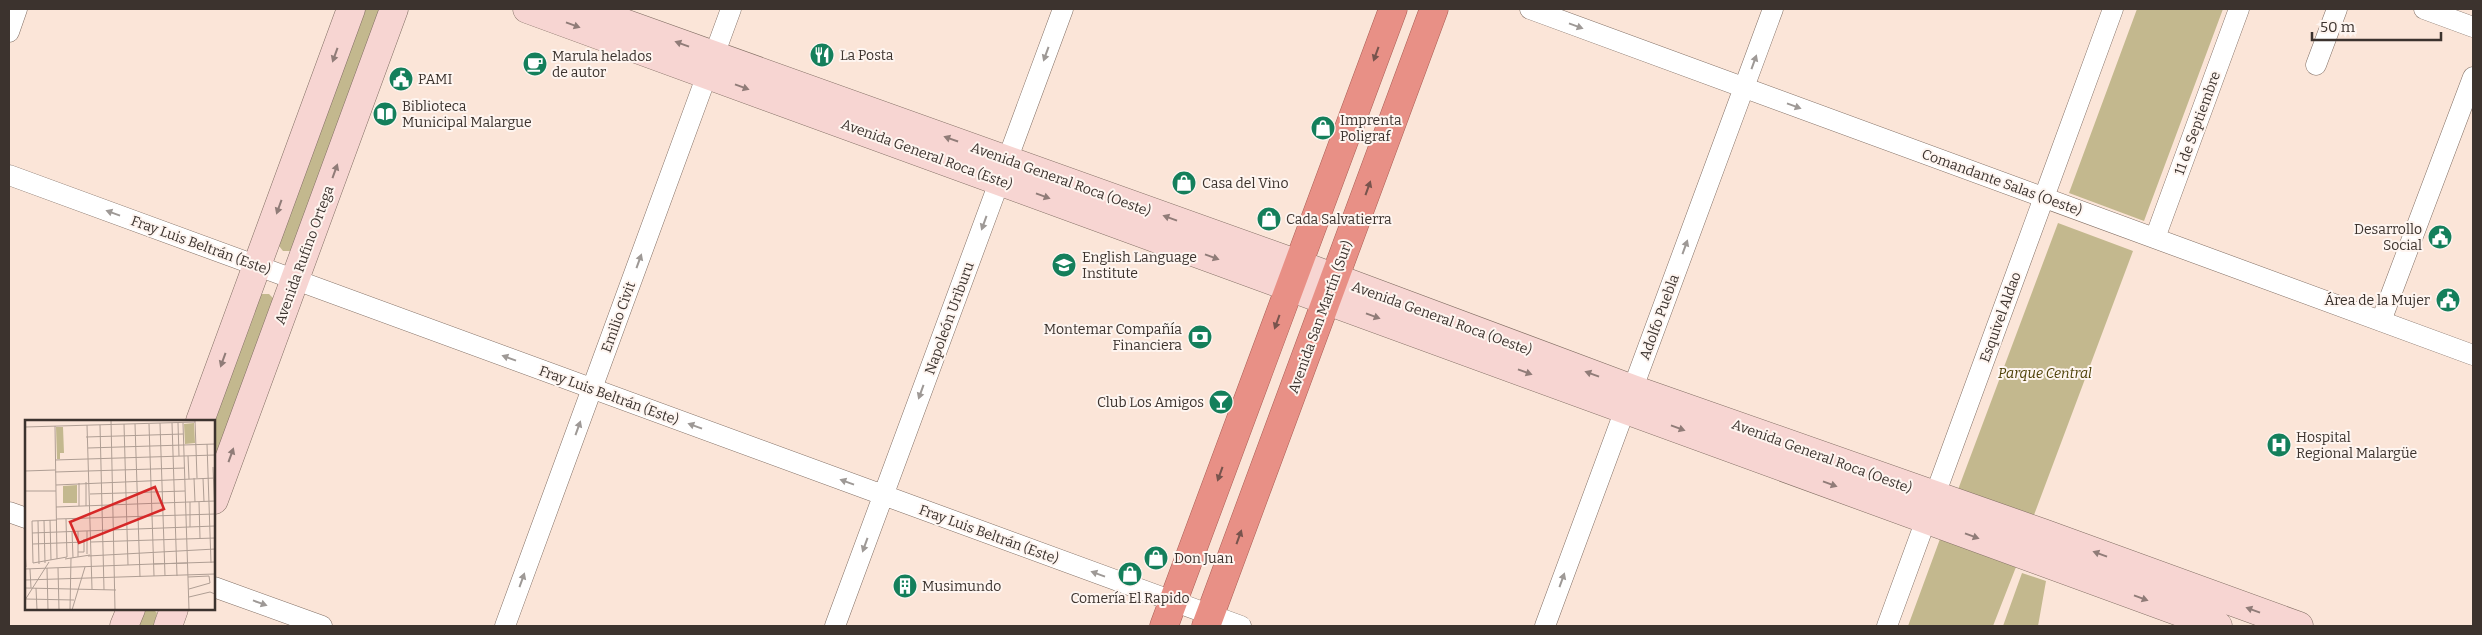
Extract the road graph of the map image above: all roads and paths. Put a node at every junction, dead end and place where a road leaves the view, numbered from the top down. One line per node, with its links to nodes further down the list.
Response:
1 (17, 9): 17 (street)
2 (351, 9): 26 (main road, one-way to 26)
3 (394, 9): 28 (main road, Avenida Rufino Ortega, one-way to 3)
4 (527, 9): 18 (main road, Avenida General Roca (Este), one-way to 18)
5 (585, 9): 18 (main road, one-way to 5)
6 (731, 9): 18 (street, Emilio Civit)
7 (1063, 9): 22 (street, Napoleón Uriburu, one-way to 22)
8 (1393, 9): 27 (highway, one-way to 27)
9 (1434, 9): 29 (highway, Avenida San Martín (Sur), one-way to 9)
10 (1530, 9): 21 (street, Comandante Salas (Oeste), one-way to 21)
11 (1773, 9): 21 (street, Adolfo Puebla, one-way to 11)
12 (2113, 9): 24 (street, Esquivel Aldao)
13 (2240, 9): 25 (street, 11 de Septiembre)
14 (2337, 9): 19 (street)
15 (2424, 9): 16 (street)
16 (2473, 26)
17 (9, 32)
18 (711, 65): 22 (main road, Avenida General Roca (Este)); 32 (street, Emilio Civit, one-way to 18)
19 (2316, 65)
20 (2473, 77): 30 (street)
21 (1744, 87): 24 (street, Comandante Salas (Oeste), one-way to 24); 33 (street, Adolfo Puebla, one-way to 21)
22 (1004, 170): 27 (main road, Avenida General Roca (Oeste)); 35 (street, Napoleón Uriburu, one-way to 35)
23 (9, 175): 26 (street, Fray Luis Beltrán (Este), one-way to 23)
24 (2044, 197): 25 (street, Comandante Salas (Oeste)); 37 (street, Esquivel Aldao)
25 (2156, 238): 30 (street, Comandante Salas (Oeste))
26 (257, 266): 28 (street, Fray Luis Beltrán (Este)); 34 (main road, one-way to 34)
27 (1294, 275): 29 (main road, Avenida General Roca (Oeste)); 43 (highway, one-way to 43)
28 (295, 280): 32 (street, Fray Luis Beltrán (Este), one-way to 28); 36 (main road, Avenida Rufino Ortega, one-way to 28)
29 (1331, 288): 33 (main road, Avenida General Roca (Oeste)); 44 (highway, Avenida San Martín (Sur), one-way to 29)
30 (2381, 321): 31 (street, Comandante Salas (Oeste))
31 (2473, 355)
32 (592, 389): 35 (street, Fray Luis Beltrán (Este), one-way to 32); 48 (street, Emilio Civit, one-way to 32)
33 (1629, 399): 37 (main road, Avenida General Roca (Oeste)); 51 (street, Adolfo Puebla, one-way to 33)
34 (200, 420)
35 (883, 496): 43 (street, Fray Luis Beltrán (Este), one-way to 35); 49 (street, Napoleón Uriburu, one-way to 49)
36 (215, 497)
37 (1930, 508): 52 (street, Esquivel Aldao); 53 (main road, Avenida General Roca (Oeste), one-way to 53); 54 (main road, Avenida General Roca (Oeste), one-way to 37)
38 (9, 512): 39 (street)
39 (25, 518)
40 (215, 587): 47 (street, one-way to 47)
41 (131, 610): 45 (main road)
42 (174, 610): 46 (main road)
43 (1169, 614): 44 (street, Fray Luis Beltrán (Este))
44 (1208, 621): 50 (street, Fray Luis Beltrán (Este))
45 (124, 626)
46 (168, 626)
47 (322, 626)
48 (505, 626)
49 (835, 626)
50 (1241, 626)
51 (1546, 626)
52 (1887, 626)
53 (2218, 626)
54 (2299, 626)

